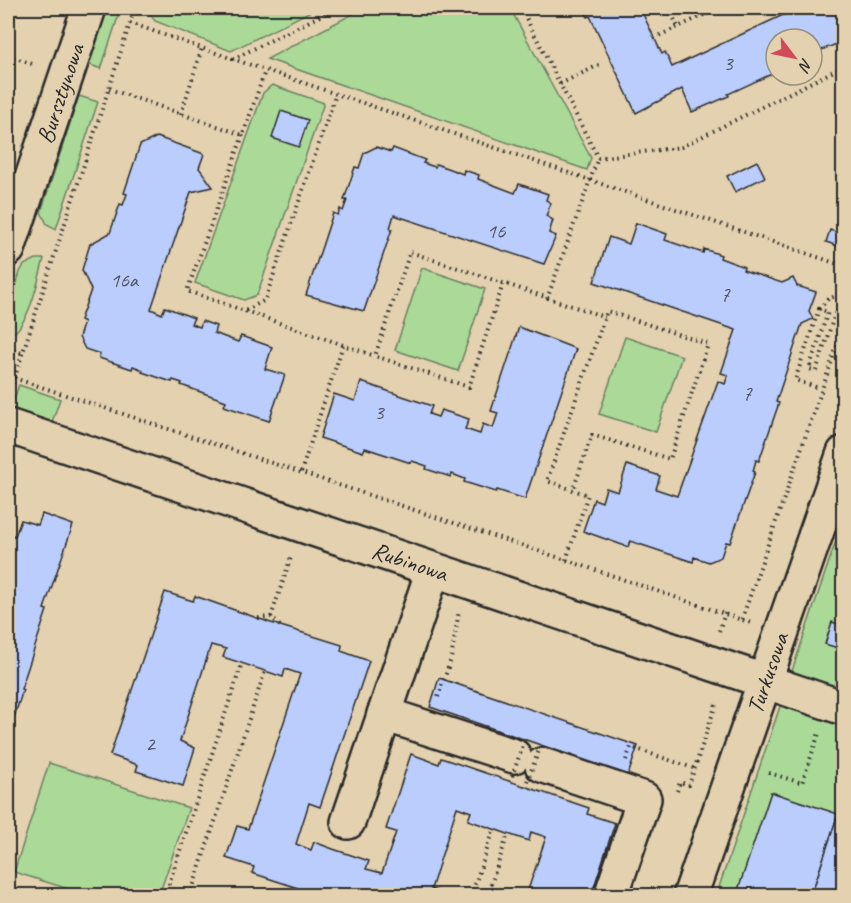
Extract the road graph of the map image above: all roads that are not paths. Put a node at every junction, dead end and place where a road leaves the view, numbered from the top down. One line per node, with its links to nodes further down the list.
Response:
1 (88, 8): 2 (street, Bursztynowa)
2 (8, 249)
3 (8, 426): 5 (street, Rubinowa)
4 (843, 453): 6 (street, Turkusowa)
5 (433, 570): 6 (street, Rubinowa); 8 (street)
6 (764, 681): 7 (street, Rubinowa); 11 (street, Turkusowa)
7 (843, 708)
8 (384, 714): 9 (street); 10 (street)
9 (348, 822)
10 (611, 896)
11 (690, 896)

